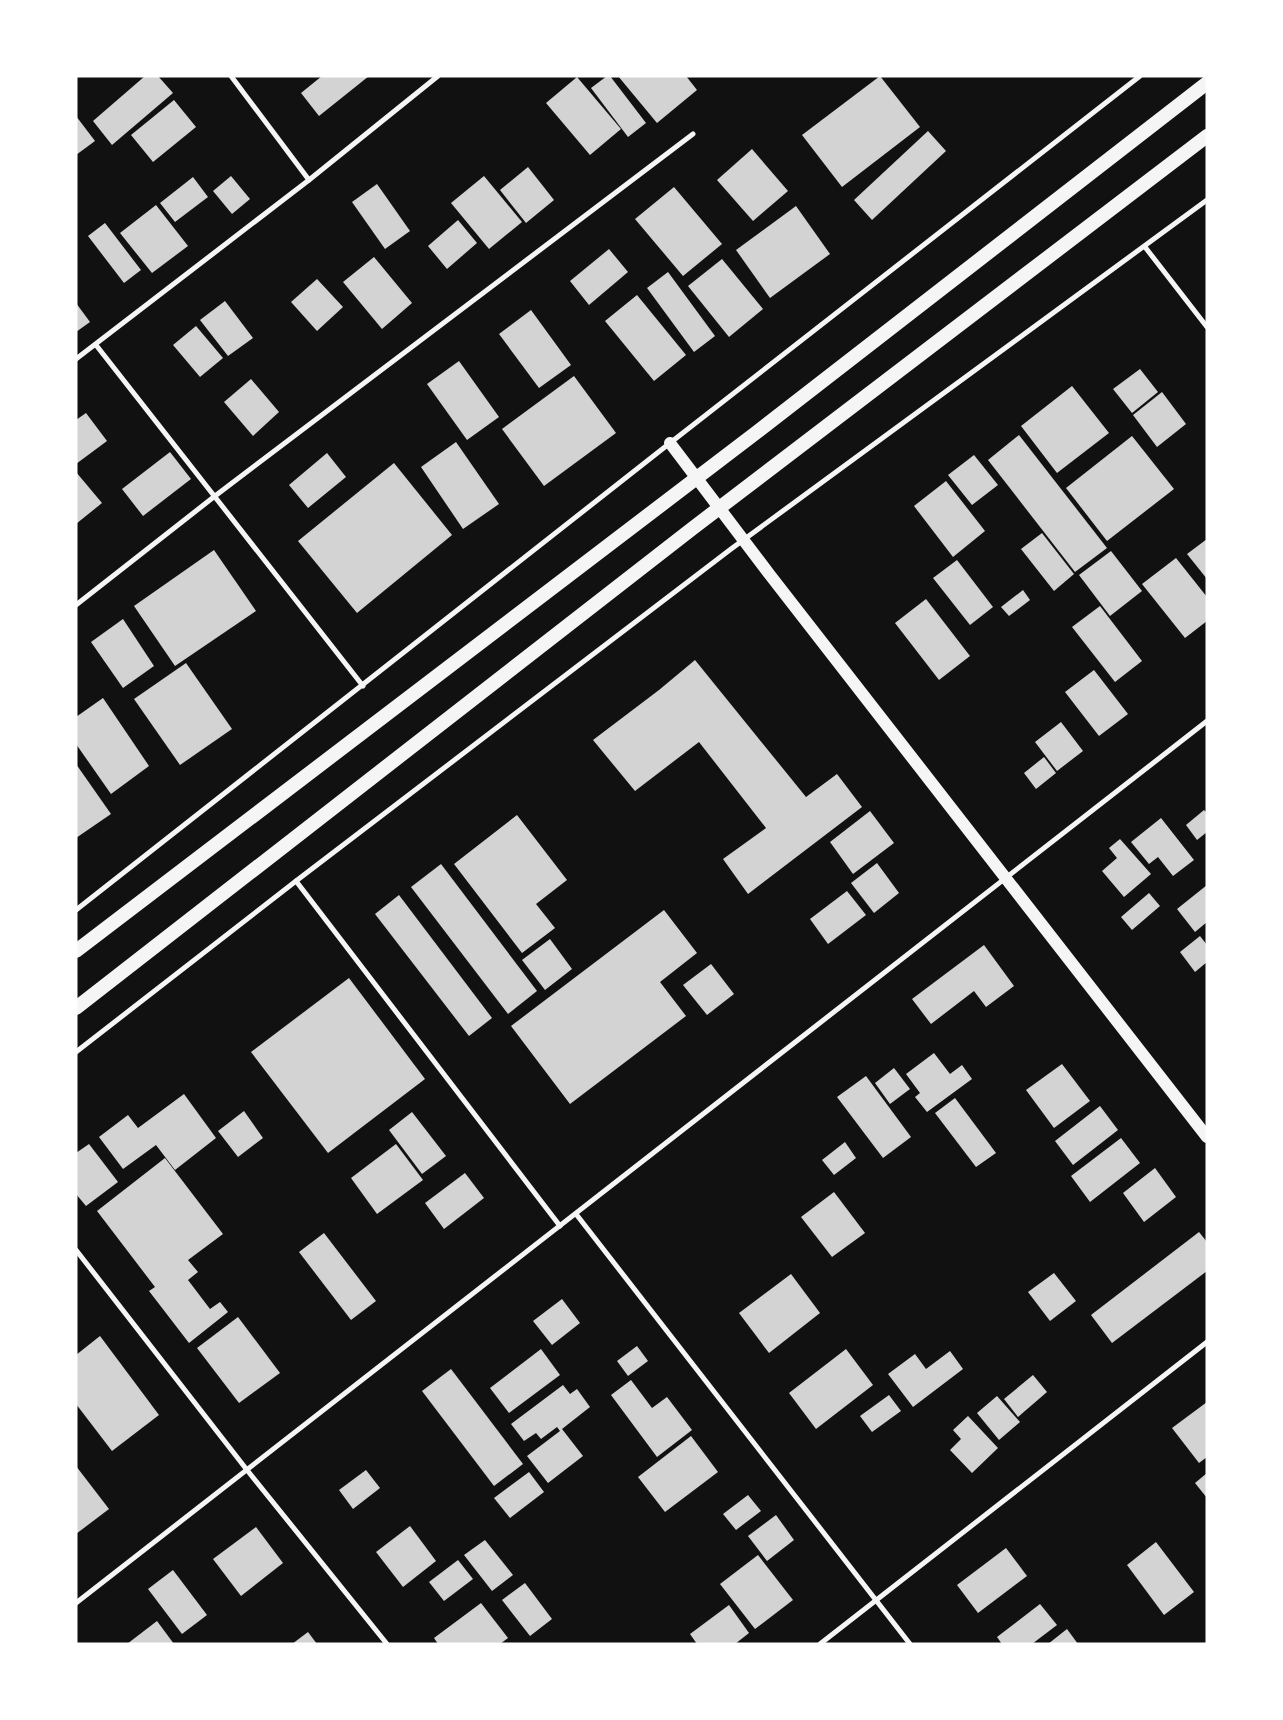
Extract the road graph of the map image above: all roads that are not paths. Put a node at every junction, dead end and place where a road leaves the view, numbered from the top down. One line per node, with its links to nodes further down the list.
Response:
1 (231, 76): 7 (street)
2 (438, 76): 7 (street)
3 (1140, 76): 13 (street)
4 (1207, 83): 14 (highway)
5 (693, 134): 15 (street)
6 (1207, 136): 16 (highway)
7 (309, 180): 11 (street)
8 (1207, 200): 9 (street)
9 (1145, 247): 10 (street); 17 (street)
10 (1207, 327)
11 (96, 345): 12 (street); 15 (street)
12 (76, 359)
13 (670, 443): 14 (main road); 19 (street)
14 (696, 477): 16 (main road); 24 (highway)
15 (215, 496): 18 (street); 19 (street)
16 (720, 509): 17 (main road); 25 (highway)
17 (743, 540): 21 (main road); 22 (street)
18 (76, 605)
19 (363, 686): 23 (street)
20 (1207, 721): 21 (street)
21 (1006, 878): 27 (main road); 28 (street)
22 (296, 882): 26 (street); 29 (street)
23 (76, 910)
24 (76, 951)
25 (76, 1008)
26 (76, 1052)
27 (1207, 1137)
28 (576, 1214): 29 (street); 33 (street)
29 (560, 1226): 32 (street)
30 (76, 1250): 32 (street)
31 (1207, 1342): 33 (street)
32 (247, 1470): 34 (street); 35 (street)
33 (876, 1600): 36 (street); 37 (street)
34 (76, 1603)
35 (387, 1644)
36 (820, 1644)
37 (910, 1644)

